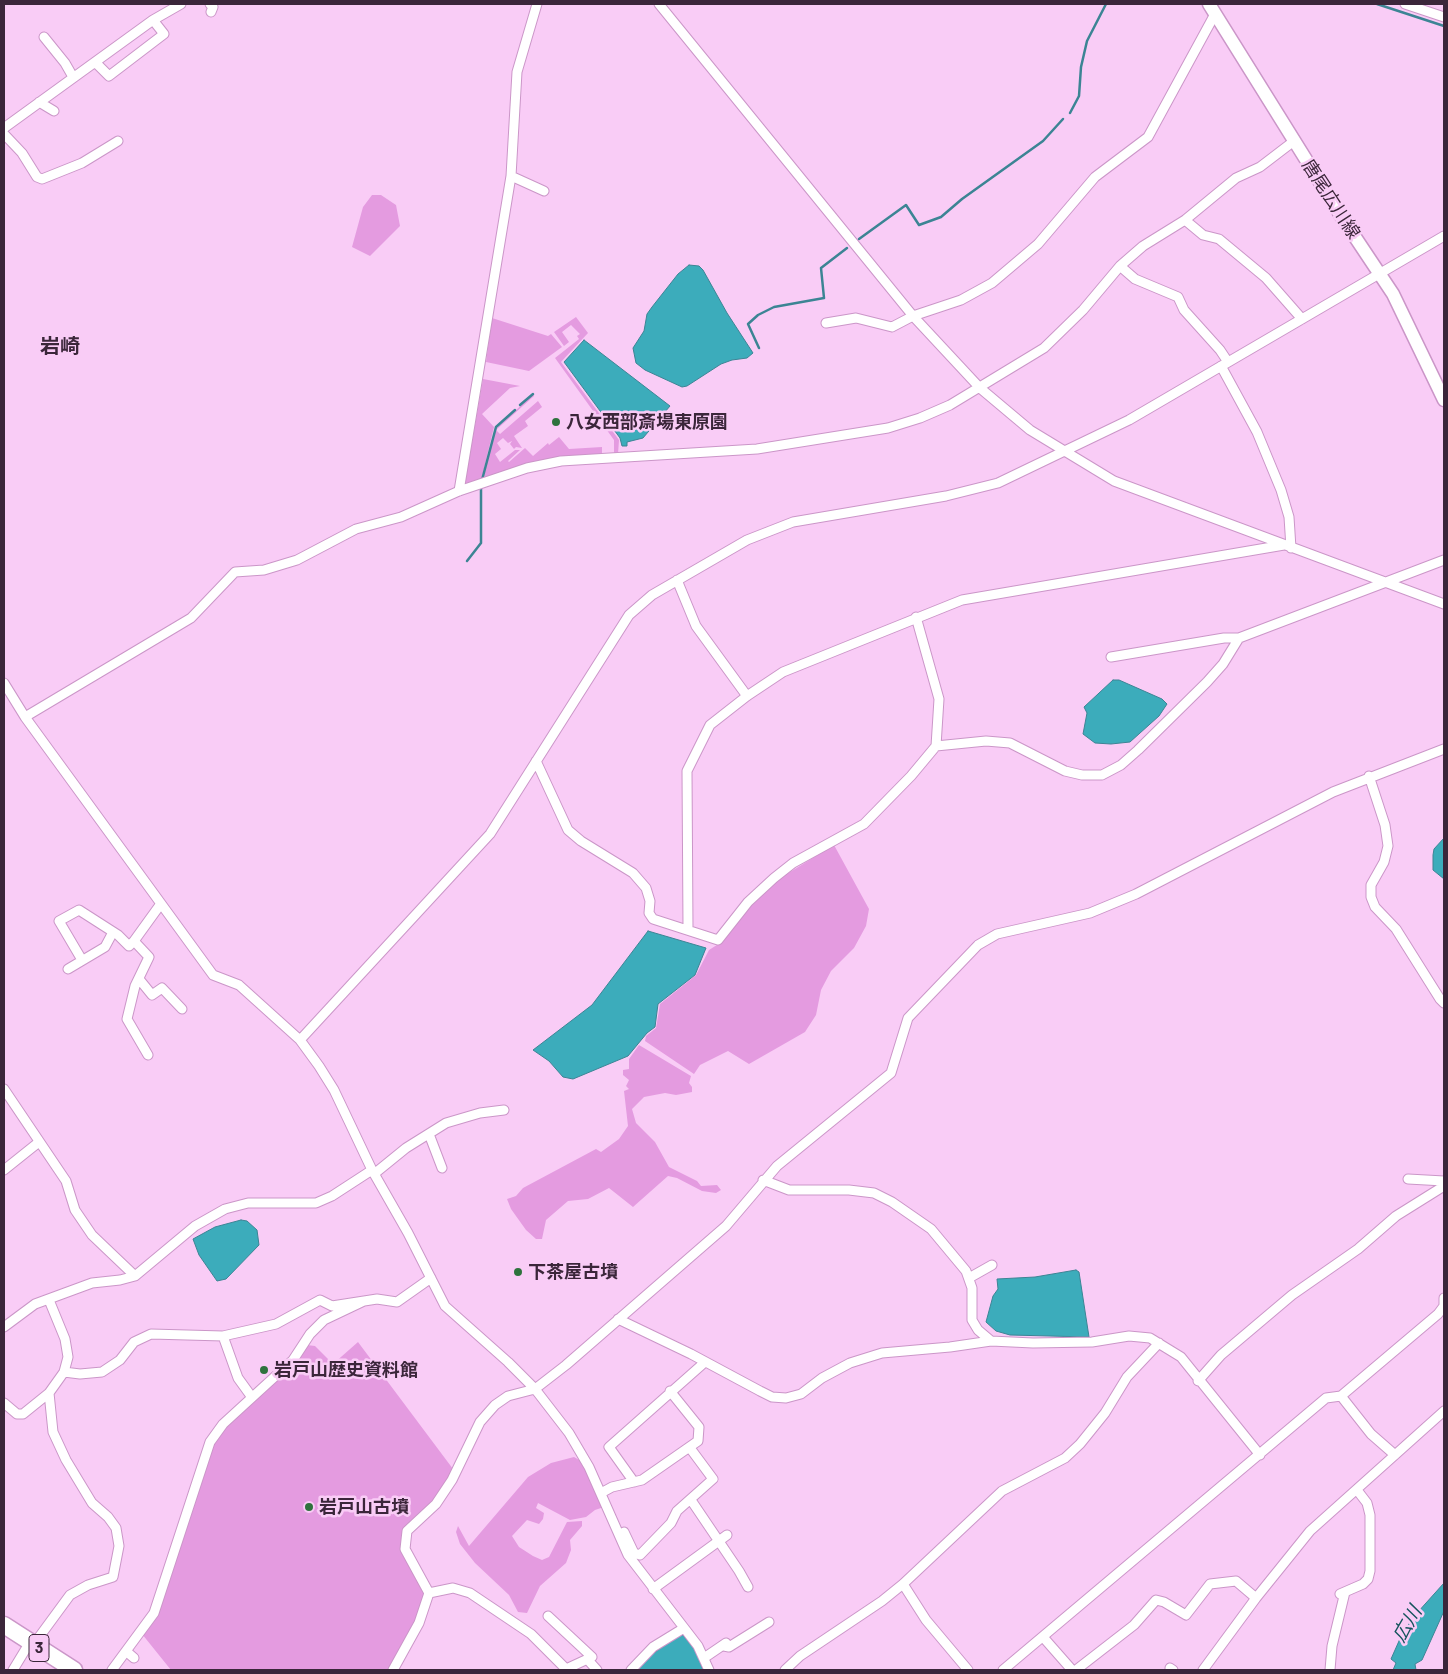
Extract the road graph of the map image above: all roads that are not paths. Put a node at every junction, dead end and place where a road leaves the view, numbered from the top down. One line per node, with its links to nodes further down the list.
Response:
1 (181, 4): 7 (street)
2 (537, 4): 17 (street)
3 (659, 4): 23 (street)
4 (1405, 4): 6 (street)
5 (1212, 9): 16 (main road, 唐尾広川線); 23 (street)
6 (1444, 17)
7 (153, 20): 9 (street); 9 (street)
8 (44, 37): 10 (street)
9 (95, 62): 10 (street)
10 (74, 77): 11 (street)
11 (39, 102): 12 (street); 13 (street)
12 (54, 112)
13 (4, 128)
14 (4, 134): 15 (street)
15 (118, 141)
16 (1294, 141): 19 (street); 22 (main road, 唐尾広川線)
17 (511, 176): 18 (street); 30 (street)
18 (544, 191)
19 (1184, 220): 21 (street); 24 (street)
20 (1444, 236): 22 (street)
21 (1120, 266): 26 (street); 27 (street)
22 (1380, 274): 24 (street); 28 (main road, 唐尾広川線)
23 (912, 316): 25 (street); 27 (street)
24 (1302, 319): 26 (street)
25 (826, 323)
26 (1224, 364): 29 (street); 31 (street)
27 (980, 388): 29 (street); 30 (street)
28 (1444, 400)
29 (1064, 452): 31 (street); 33 (street)
30 (459, 491): 41 (street)
31 (1288, 547): 34 (street); 36 (street)
32 (1444, 560): 34 (street)
33 (677, 580): 40 (street); 44 (street)
34 (1387, 581): 35 (street); 37 (street)
35 (1444, 604)
36 (916, 617): 40 (street); 42 (street)
37 (1239, 638): 38 (street); 42 (street)
38 (1111, 657)
39 (4, 683): 41 (street)
40 (747, 696): 47 (street)
41 (25, 717): 46 (street)
42 (936, 746): 47 (street)
43 (1444, 749): 45 (street)
44 (536, 761): 47 (street); 55 (street)
45 (1369, 776): 53 (street); 65 (street)
46 (160, 905): 49 (street); 55 (street)
47 (688, 928)
48 (113, 932): 49 (street); 50 (street); 50 (street)
49 (134, 941): 52 (street)
50 (82, 960): 51 (street)
51 (68, 969)
52 (139, 979): 54 (street); 56 (street)
53 (1444, 1003)
54 (182, 1009)
55 (300, 1040): 63 (street)
56 (148, 1055)
57 (4, 1089): 60 (street)
58 (504, 1110): 59 (street)
59 (429, 1134): 61 (street); 63 (street)
60 (39, 1142): 62 (street); 69 (street)
61 (442, 1168)
62 (4, 1170)
63 (373, 1172): 69 (street); 70 (street)
64 (1408, 1178): 66 (street)
65 (763, 1180): 71 (street); 75 (street)
66 (1444, 1181)
67 (1444, 1186): 82 (street)
68 (992, 1265): 71 (street)
69 (135, 1276): 73 (street)
70 (431, 1278): 74 (street); 83 (street)
71 (969, 1278): 78 (street)
72 (1444, 1298): 87 (street)
73 (49, 1300): 76 (street); 81 (street)
74 (364, 1301): 77 (street); 86 (street)
75 (618, 1319): 80 (street); 83 (street)
76 (4, 1327)
77 (223, 1336): 81 (street); 86 (street)
78 (991, 1341): 79 (street); 80 (street)
79 (1159, 1343): 82 (street); 100 (street)
80 (705, 1362): 84 (street)
81 (64, 1372): 85 (street)
82 (1198, 1380): 91 (street)
83 (535, 1389): 95 (street); 103 (street)
84 (670, 1391): 90 (street); 93 (street)
85 (49, 1393): 88 (street); 110 (street)
86 (251, 1396): 111 (street)
87 (1341, 1396): 91 (street); 92 (street)
88 (4, 1403)
89 (1444, 1412): 92 (street)
90 (690, 1448): 93 (street); 96 (street)
91 (1260, 1455): 109 (street)
92 (1396, 1455): 94 (street)
93 (634, 1482): 95 (street)
94 (1357, 1490): 104 (street); 128 (street)
95 (600, 1493): 97 (street)
96 (691, 1500): 97 (street); 99 (street)
97 (607, 1508): 102 (street)
98 (727, 1535): 99 (street)
99 (718, 1542): 101 (street); 102 (street)
100 (903, 1584): 122 (street); 123 (street)
101 (748, 1587)
102 (654, 1589): 108 (street)
103 (429, 1593): 114 (street); 118 (street)
104 (1256, 1598): 126 (street); 127 (street)
105 (548, 1616): 114 (street)
106 (768, 1622): 113 (street)
107 (4, 1625): 110 (highway, 3)
108 (684, 1628): 113 (street); 120 (street)
109 (1043, 1637): 124 (street); 125 (street)
110 (32, 1643): 115 (street); 116 (highway, 3)
111 (126, 1652): 112 (street); 117 (street)
112 (134, 1658)
113 (704, 1658): 121 (street)
114 (587, 1659): 119 (street)
115 (13, 1670)
116 (74, 1670)
117 (112, 1670)
118 (393, 1670)
119 (597, 1670)
120 (632, 1670)
121 (709, 1670)
122 (785, 1670)
123 (968, 1670)
124 (1003, 1670)
125 (1071, 1670)
126 (1076, 1670)
127 (1203, 1670)
128 (1330, 1670)

